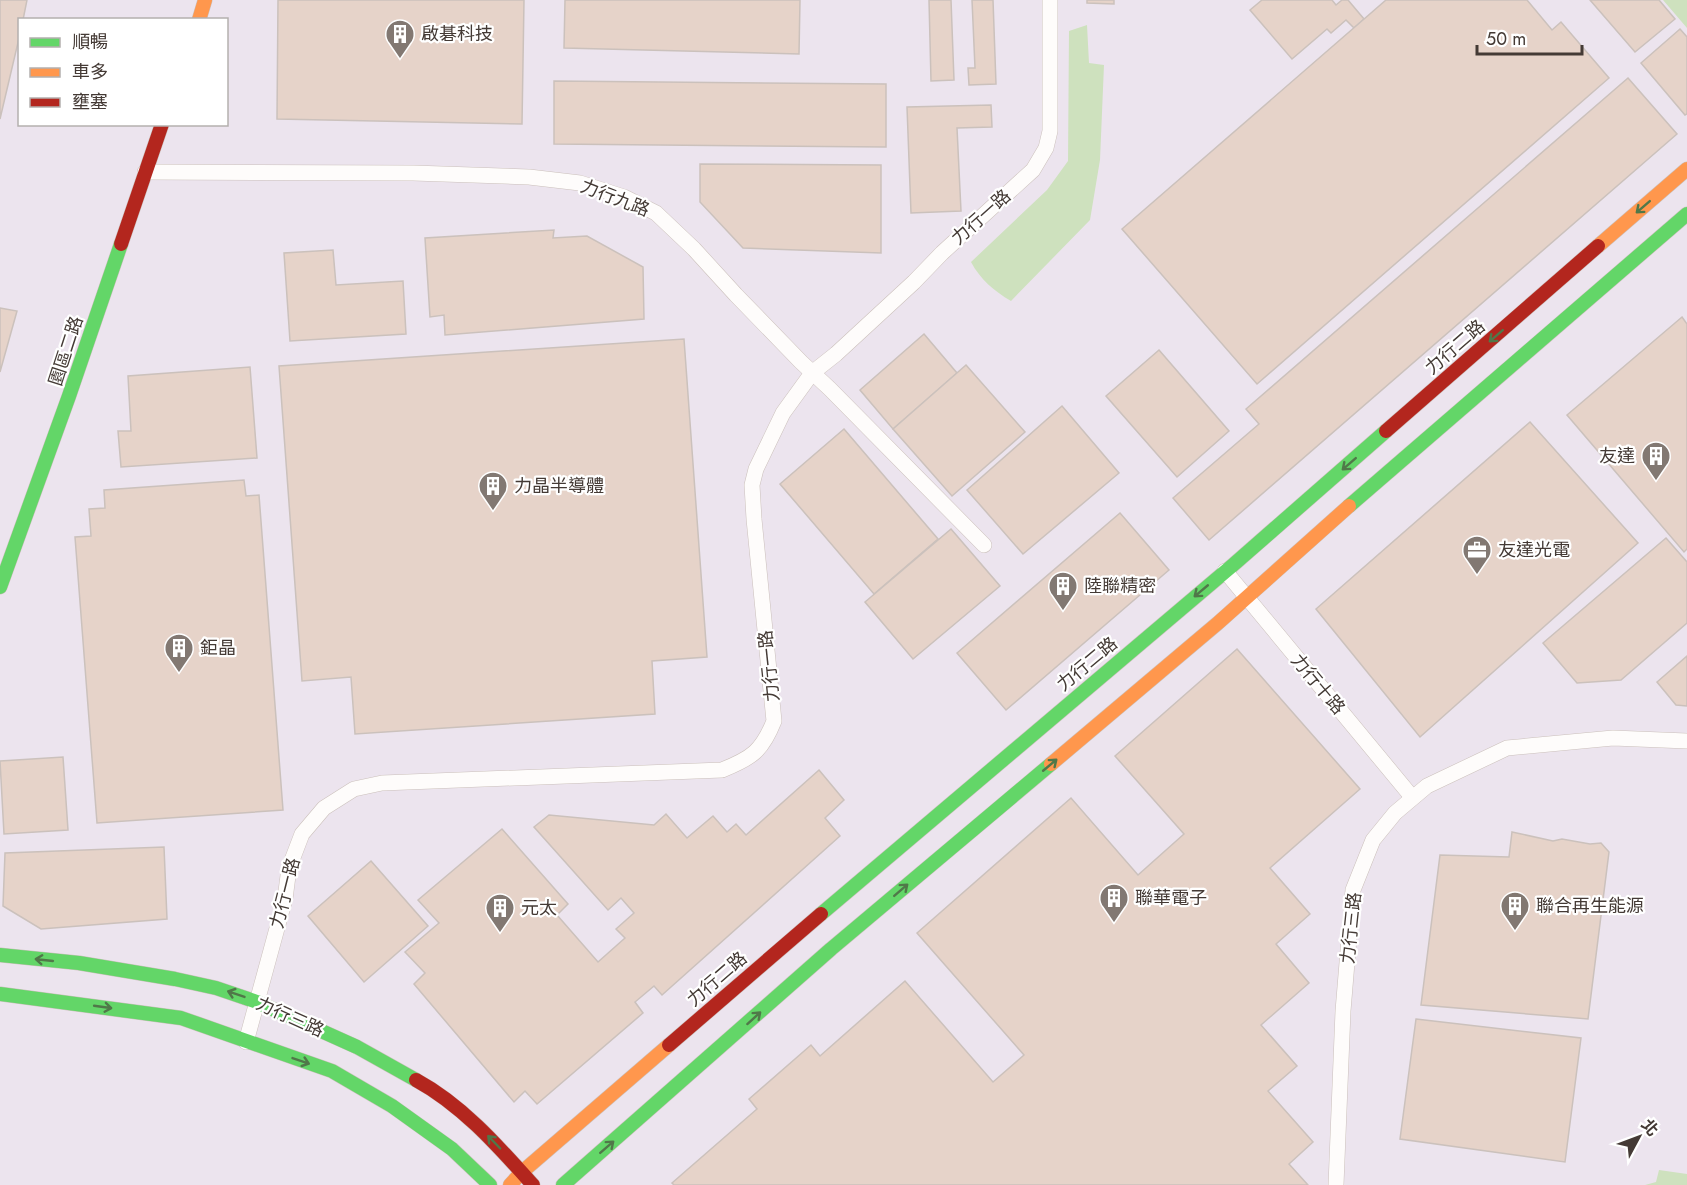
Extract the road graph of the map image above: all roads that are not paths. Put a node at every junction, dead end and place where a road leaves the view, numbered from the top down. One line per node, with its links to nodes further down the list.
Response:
1 (205, 0): 3 (street)
2 (1050, 0): 8 (street, 力行一路)
3 (200, 18)
4 (161, 126): 6 (street, 園區二路)
5 (1687, 169): 10 (street, 力行二路, one-way to 10)
6 (144, 172): 8 (street, 力行九路); 11 (street, 園區二路)
7 (1687, 214): 12 (street)
8 (812, 373): 9 (street, 力行九路); 17 (street, 力行一路)
9 (984, 545)
10 (1225, 572): 12 (street, 力行十路); 19 (street, 力行二路, one-way to 19)
11 (0, 587)
12 (1246, 598): 14 (street, 力行十路); 23 (street, one-way to 12)
13 (1687, 741): 14 (street, 力行三路)
14 (1412, 797): 24 (street, 力行三路)
15 (0, 955): 17 (street, 力行三路, one-way to 15)
16 (0, 995): 18 (street, 力行三路, one-way to 18)
17 (257, 1002): 18 (street, 力行一路); 19 (street, 力行三路, one-way to 17)
18 (246, 1042): 20 (street, 力行三路, one-way to 20)
19 (522, 1172): 21 (street, 力行二路); 22 (street, 力行三路)
20 (489, 1185)
21 (510, 1185)
22 (533, 1185)
23 (563, 1185)
24 (1336, 1185)

